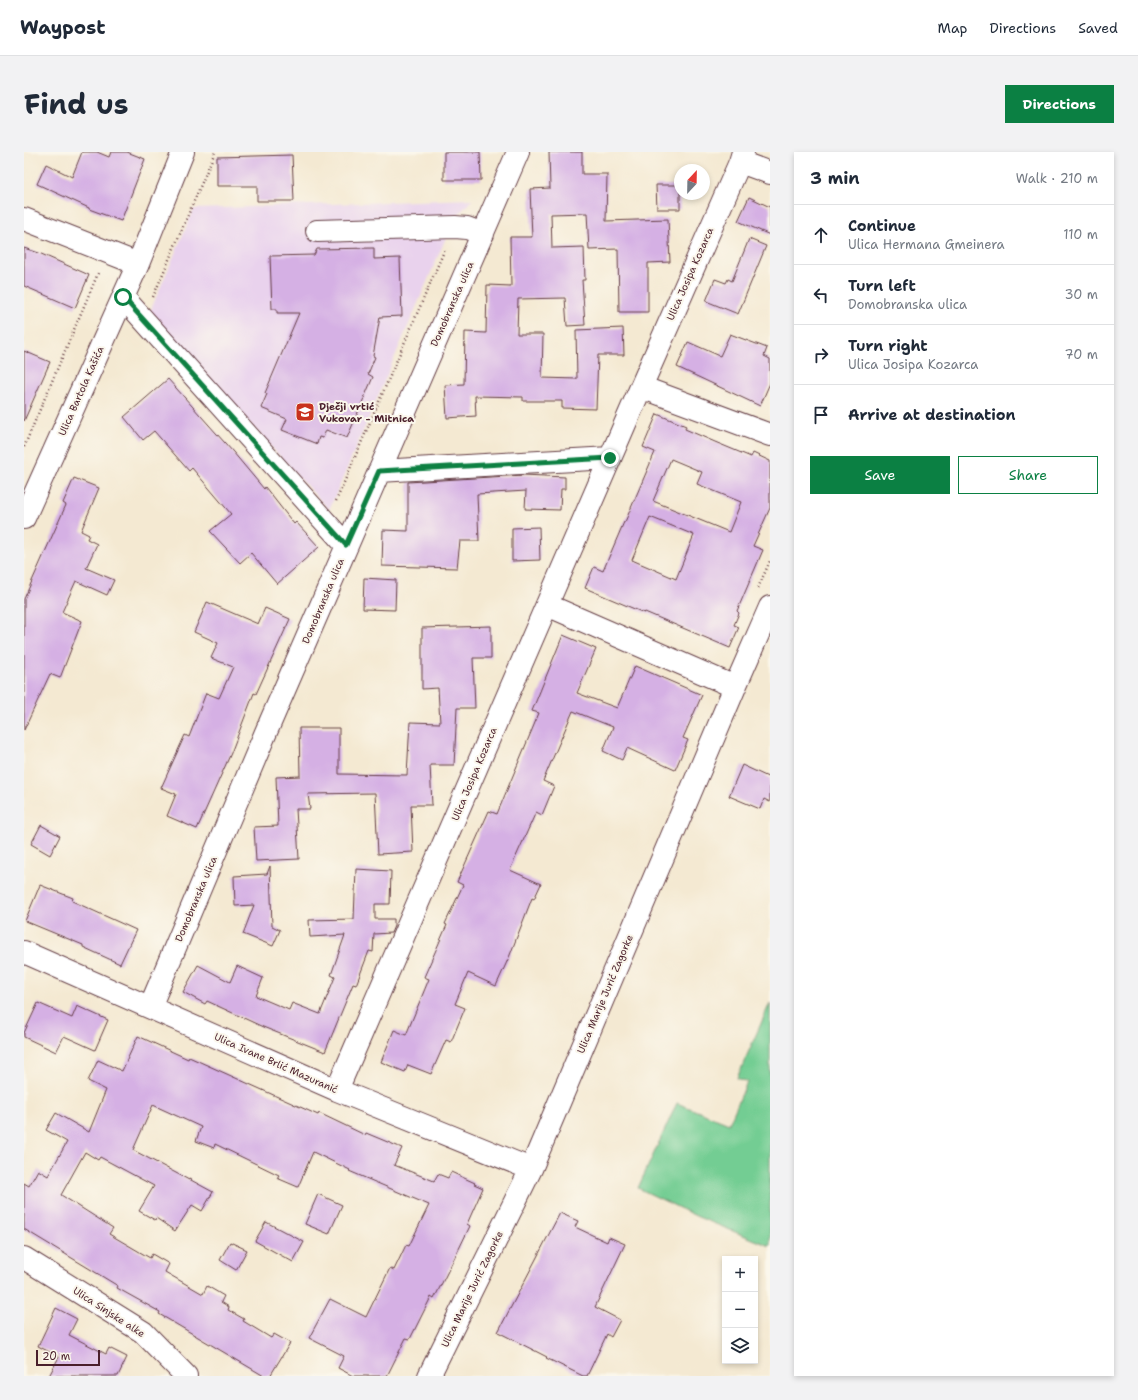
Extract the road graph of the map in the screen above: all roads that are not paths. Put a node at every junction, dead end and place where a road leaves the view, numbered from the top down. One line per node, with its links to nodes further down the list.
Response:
1 (183, 152): 8 (street, Ulica Bartola Kašića)
2 (518, 152): 7 (street, Domobranska ulica)
3 (741, 157): 4 (street, Ulica Josipa Kozarca); 10 (street, Ulica Josipa Kozarca)
4 (770, 173)
5 (24, 219): 8 (street)
6 (317, 231): 7 (street)
7 (482, 234): 13 (street, Domobranska ulica)
8 (138, 264): 9 (street, Ulica Bartola Kašića)
9 (123, 297): 14 (street, Ulica Bartola Kašića); 15 (street)
10 (641, 387): 11 (street); 12 (street, Ulica Josipa Kozarca)
11 (770, 435)
12 (610, 458): 13 (street); 16 (street, Ulica Josipa Kozarca)
13 (379, 471): 15 (street, Domobranska ulica)
14 (24, 518)
15 (346, 545): 20 (street, Domobranska ulica)
16 (547, 605): 18 (street); 21 (street, Ulica Josipa Kozarca)
17 (770, 607): 18 (street, Ulica Marije Jurić Zagorke)
18 (735, 687): 22 (street, Ulica Marije Jurić Zagorke)
19 (24, 952): 20 (street, Ulica Ivane Brlić Mazuranić)
20 (150, 1007): 21 (street, Ulica Ivane Brlić Mazuranić)
21 (337, 1090): 22 (street, Ulica Ivane Brlić Mazuranić)
22 (530, 1169): 25 (street, Ulica Marije Jurić Zagorke)
23 (24, 1258): 24 (street, Ulica Sinjske alke)
24 (186, 1376)
25 (429, 1376)

